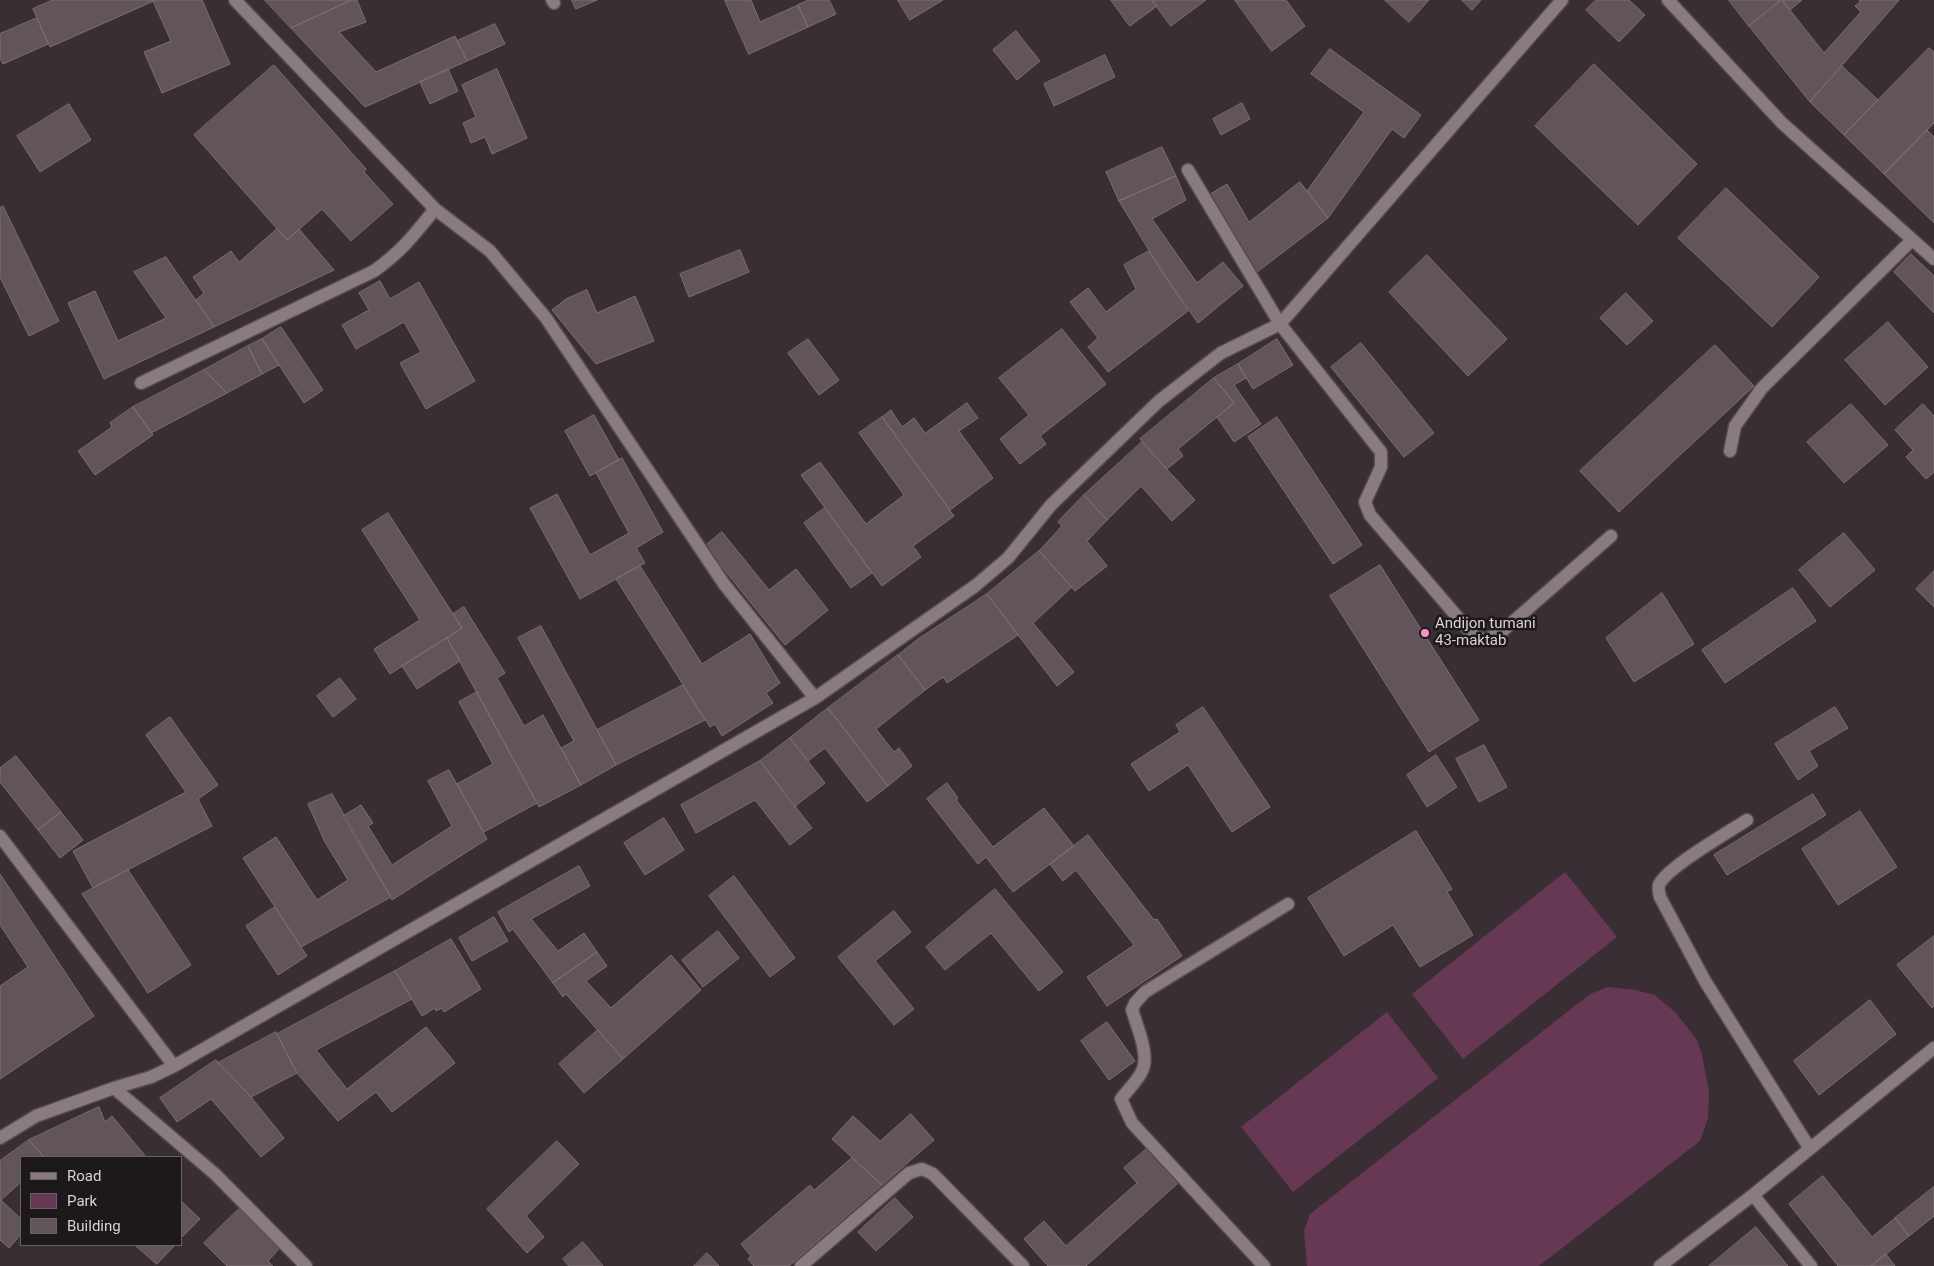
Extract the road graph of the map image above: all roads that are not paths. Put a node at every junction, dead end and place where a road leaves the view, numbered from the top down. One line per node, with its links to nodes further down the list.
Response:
1 (235, 0): 5 (street)
2 (1562, 0): 8 (street)
3 (1668, 0): 6 (street)
4 (1188, 170): 8 (street)
5 (434, 208): 9 (street); 12 (street)
6 (1912, 240): 7 (street); 10 (street)
7 (1934, 259)
8 (1280, 324): 11 (street); 12 (street)
9 (141, 383)
10 (1730, 451)
11 (1611, 536)
12 (816, 698): 17 (street)
13 (1747, 820): 20 (street)
14 (0, 836): 17 (street)
15 (1288, 904): 25 (street)
16 (1934, 1048): 20 (street)
17 (174, 1066): 18 (street)
18 (114, 1088): 19 (street); 22 (street)
19 (0, 1138)
20 (1810, 1149): 21 (street)
21 (1753, 1194): 26 (street); 27 (street)
22 (306, 1266)
23 (801, 1266): 24 (street)
24 (1023, 1266)
25 (1264, 1266)
26 (1660, 1266)
27 (1811, 1266)

